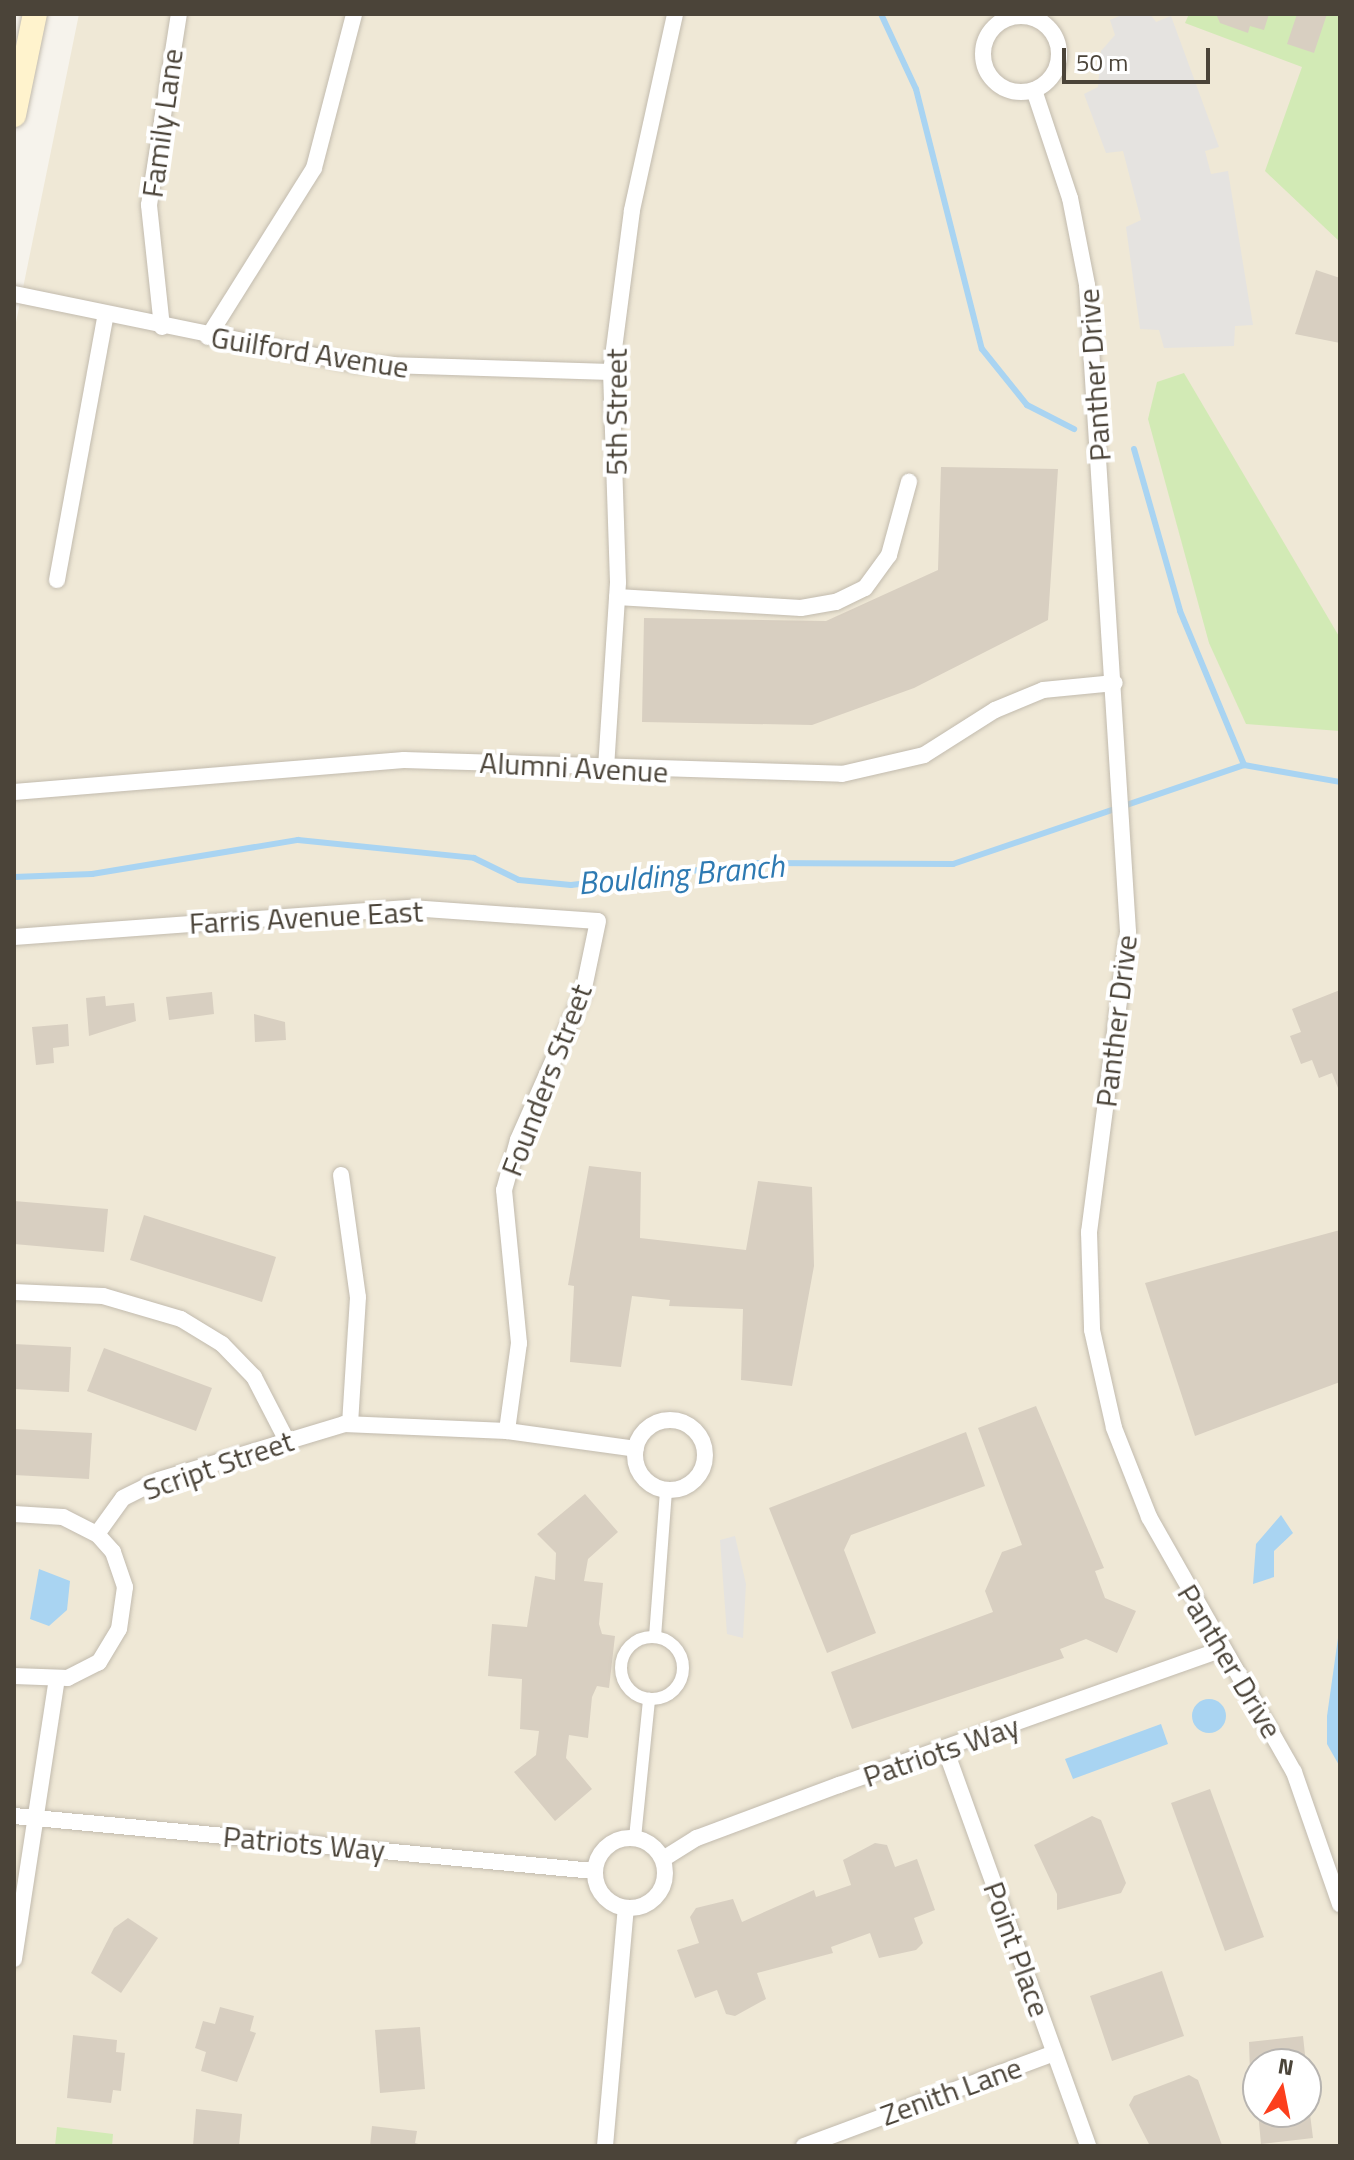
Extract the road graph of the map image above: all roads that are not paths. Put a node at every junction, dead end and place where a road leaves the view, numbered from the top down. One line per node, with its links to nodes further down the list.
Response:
1 (35, 14): 8 (main road)
2 (179, 14): 11 (street, Family Lane)
3 (354, 14): 12 (street)
4 (675, 14): 13 (street, 5th Street)
5 (1025, 15): 6 (street); 7 (street)
6 (989, 22): 7 (street)
7 (1034, 90): 17 (street, Panther Drive)
8 (14, 115)
9 (14, 294): 10 (street, Guilford Avenue)
10 (106, 314): 11 (street, Guilford Avenue); 15 (street)
11 (162, 327): 12 (street, Guilford Avenue)
12 (208, 337): 13 (street, Guilford Avenue)
13 (611, 372): 16 (street, 5th Street)
14 (909, 482): 16 (street)
15 (57, 580)
16 (617, 597): 18 (street, 5th Street)
17 (1115, 683): 18 (street, Alumni Avenue); 32 (street, Panther Drive)
18 (606, 768): 19 (street, Alumni Avenue)
19 (14, 792)
20 (598, 921): 21 (street, Farris Avenue East); 25 (street, Founders Street)
21 (14, 937)
22 (341, 1175): 24 (street)
23 (14, 1292): 26 (street)
24 (350, 1424): 25 (street, Script Street); 26 (street, Script Street)
25 (507, 1431): 27 (street, Script Street)
26 (287, 1441): 30 (street, Script Street)
27 (636, 1449): 28 (street); 28 (street)
28 (666, 1489): 31 (street)
29 (14, 1514): 30 (street)
30 (97, 1534): 34 (street)
31 (655, 1637): 35 (street); 35 (street)
32 (1222, 1649): 36 (street, Patriots Way); 42 (street, Panther Drive)
33 (14, 1676): 34 (street)
34 (57, 1678): 38 (street)
35 (649, 1699): 39 (street)
36 (946, 1751): 40 (street, Patriots Way); 45 (street, Point Place)
37 (14, 1816): 38 (street, Patriots Way)
38 (40, 1820): 41 (street, Patriots Way); 44 (street)
39 (635, 1838): 40 (street); 41 (street)
40 (663, 1859): 43 (street)
41 (594, 1871): 43 (street)
42 (1340, 1904)
43 (626, 1908): 46 (street)
44 (14, 1959)
45 (1054, 2053): 47 (street, Zenith Lane); 48 (street, Point Place)
46 (605, 2146)
47 (804, 2146)
48 (1088, 2146)

